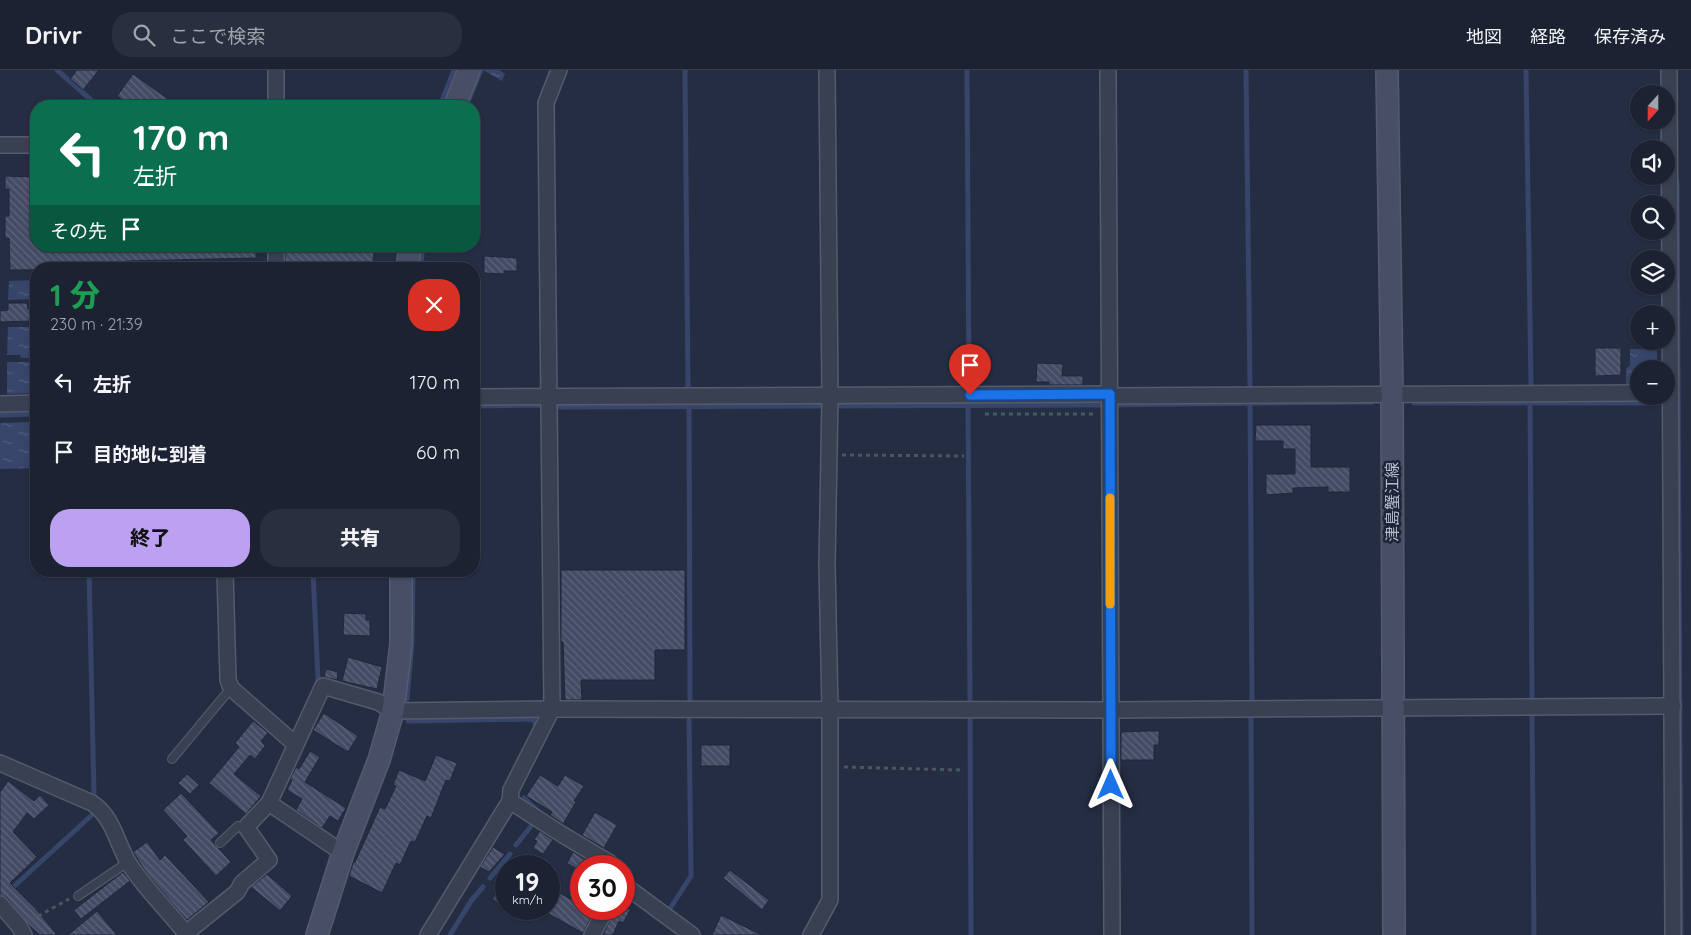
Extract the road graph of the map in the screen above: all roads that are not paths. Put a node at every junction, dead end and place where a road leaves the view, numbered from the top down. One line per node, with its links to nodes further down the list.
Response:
1 (276, 70): 8 (street)
2 (469, 70): 9 (main road)
3 (559, 70): 20 (street)
4 (826, 70): 18 (street)
5 (1108, 70): 16 (street)
6 (1388, 70): 14 (main road, 津島蟹江線)
7 (1669, 70): 12 (street)
8 (276, 100)
9 (457, 100)
10 (0, 145): 11 (street)
11 (30, 145)
12 (1668, 360)
13 (1630, 393): 14 (street)
14 (1392, 394): 16 (street); 26 (main road, 津島蟹江線)
15 (480, 398): 20 (street)
16 (1110, 402): 18 (street); 29 (street)
17 (30, 403): 19 (street)
18 (830, 403): 20 (street); 28 (street)
19 (0, 404)
20 (549, 404): 27 (street)
21 (1668, 405): 25 (street)
22 (225, 577): 24 (street)
23 (401, 577): 30 (main road)
24 (231, 688): 31 (street); 32 (lane)
25 (1673, 706): 26 (street); 54 (street)
26 (1394, 707): 29 (street); 53 (main road, 津島蟹江線)
27 (552, 709): 28 (street); 30 (street); 34 (street)
28 (830, 710): 29 (street); 51 (street)
29 (1111, 710): 52 (street)
30 (393, 712): 31 (street); 38 (main road)
31 (295, 744): 35 (street)
32 (172, 759)
33 (0, 762): 40 (street)
34 (510, 801): 39 (street); 48 (street)
35 (269, 803): 36 (street); 38 (street)
36 (246, 827): 37 (lane); 46 (street)
37 (220, 843)
38 (343, 853): 47 (main road)
39 (596, 855)
40 (128, 862): 42 (lane); 46 (street)
41 (635, 892): 50 (street)
42 (78, 896)
43 (0, 904): 45 (street)
44 (600, 920): 49 (street)
45 (22, 930)
46 (186, 934)
47 (317, 935)
48 (428, 935)
49 (592, 935)
50 (692, 935)
51 (811, 935)
52 (1112, 935)
53 (1394, 935)
54 (1673, 935)

